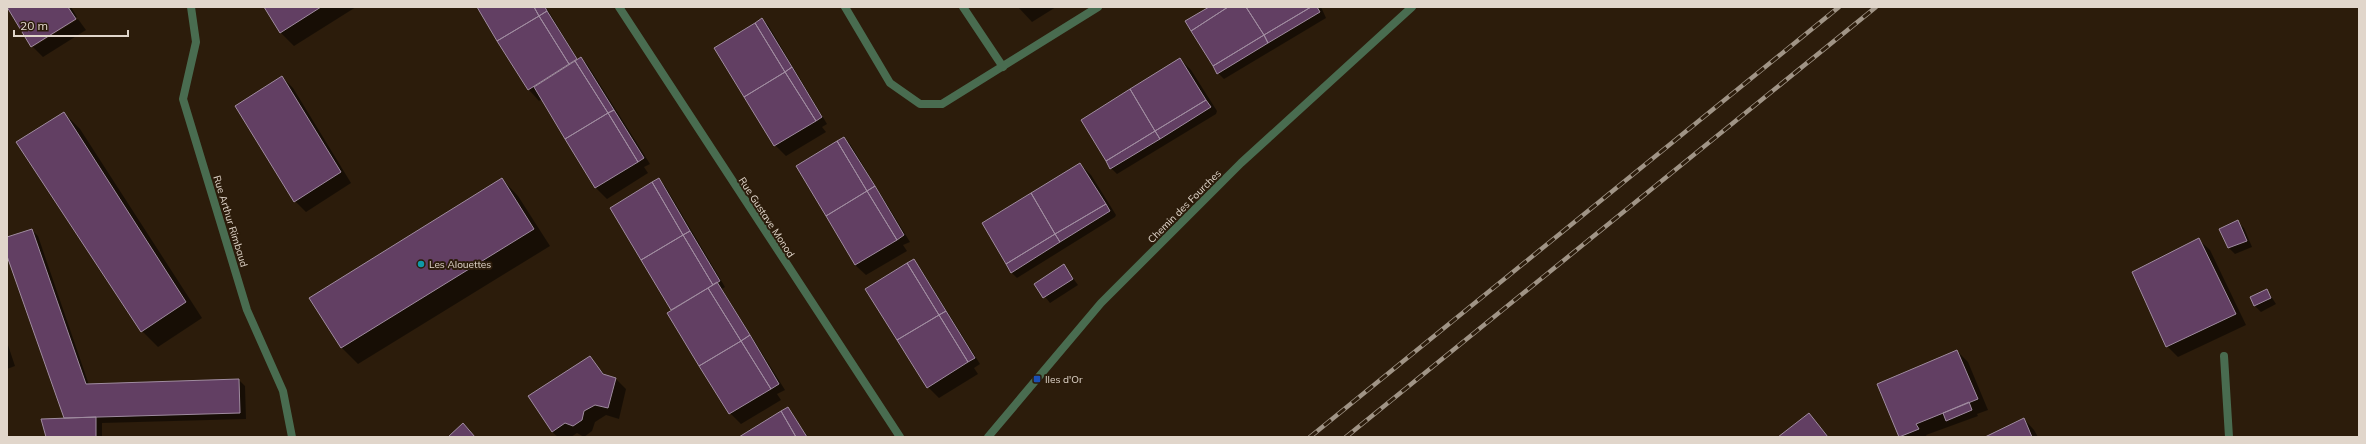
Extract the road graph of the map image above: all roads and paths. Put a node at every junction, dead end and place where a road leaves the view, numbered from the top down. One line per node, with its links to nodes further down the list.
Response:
1 (191, 7): 9 (street, Rue Arthur Rimbaud)
2 (619, 7): 10 (street, Rue Gustave Monod)
3 (845, 7): 7 (street)
4 (963, 7): 7 (street)
5 (1098, 7): 7 (street)
6 (1412, 7): 11 (street, Chemin des Fourches)
7 (1003, 67)
8 (2224, 356): 12 (street)
9 (292, 437)
10 (900, 437)
11 (988, 437)
12 (2229, 437)

